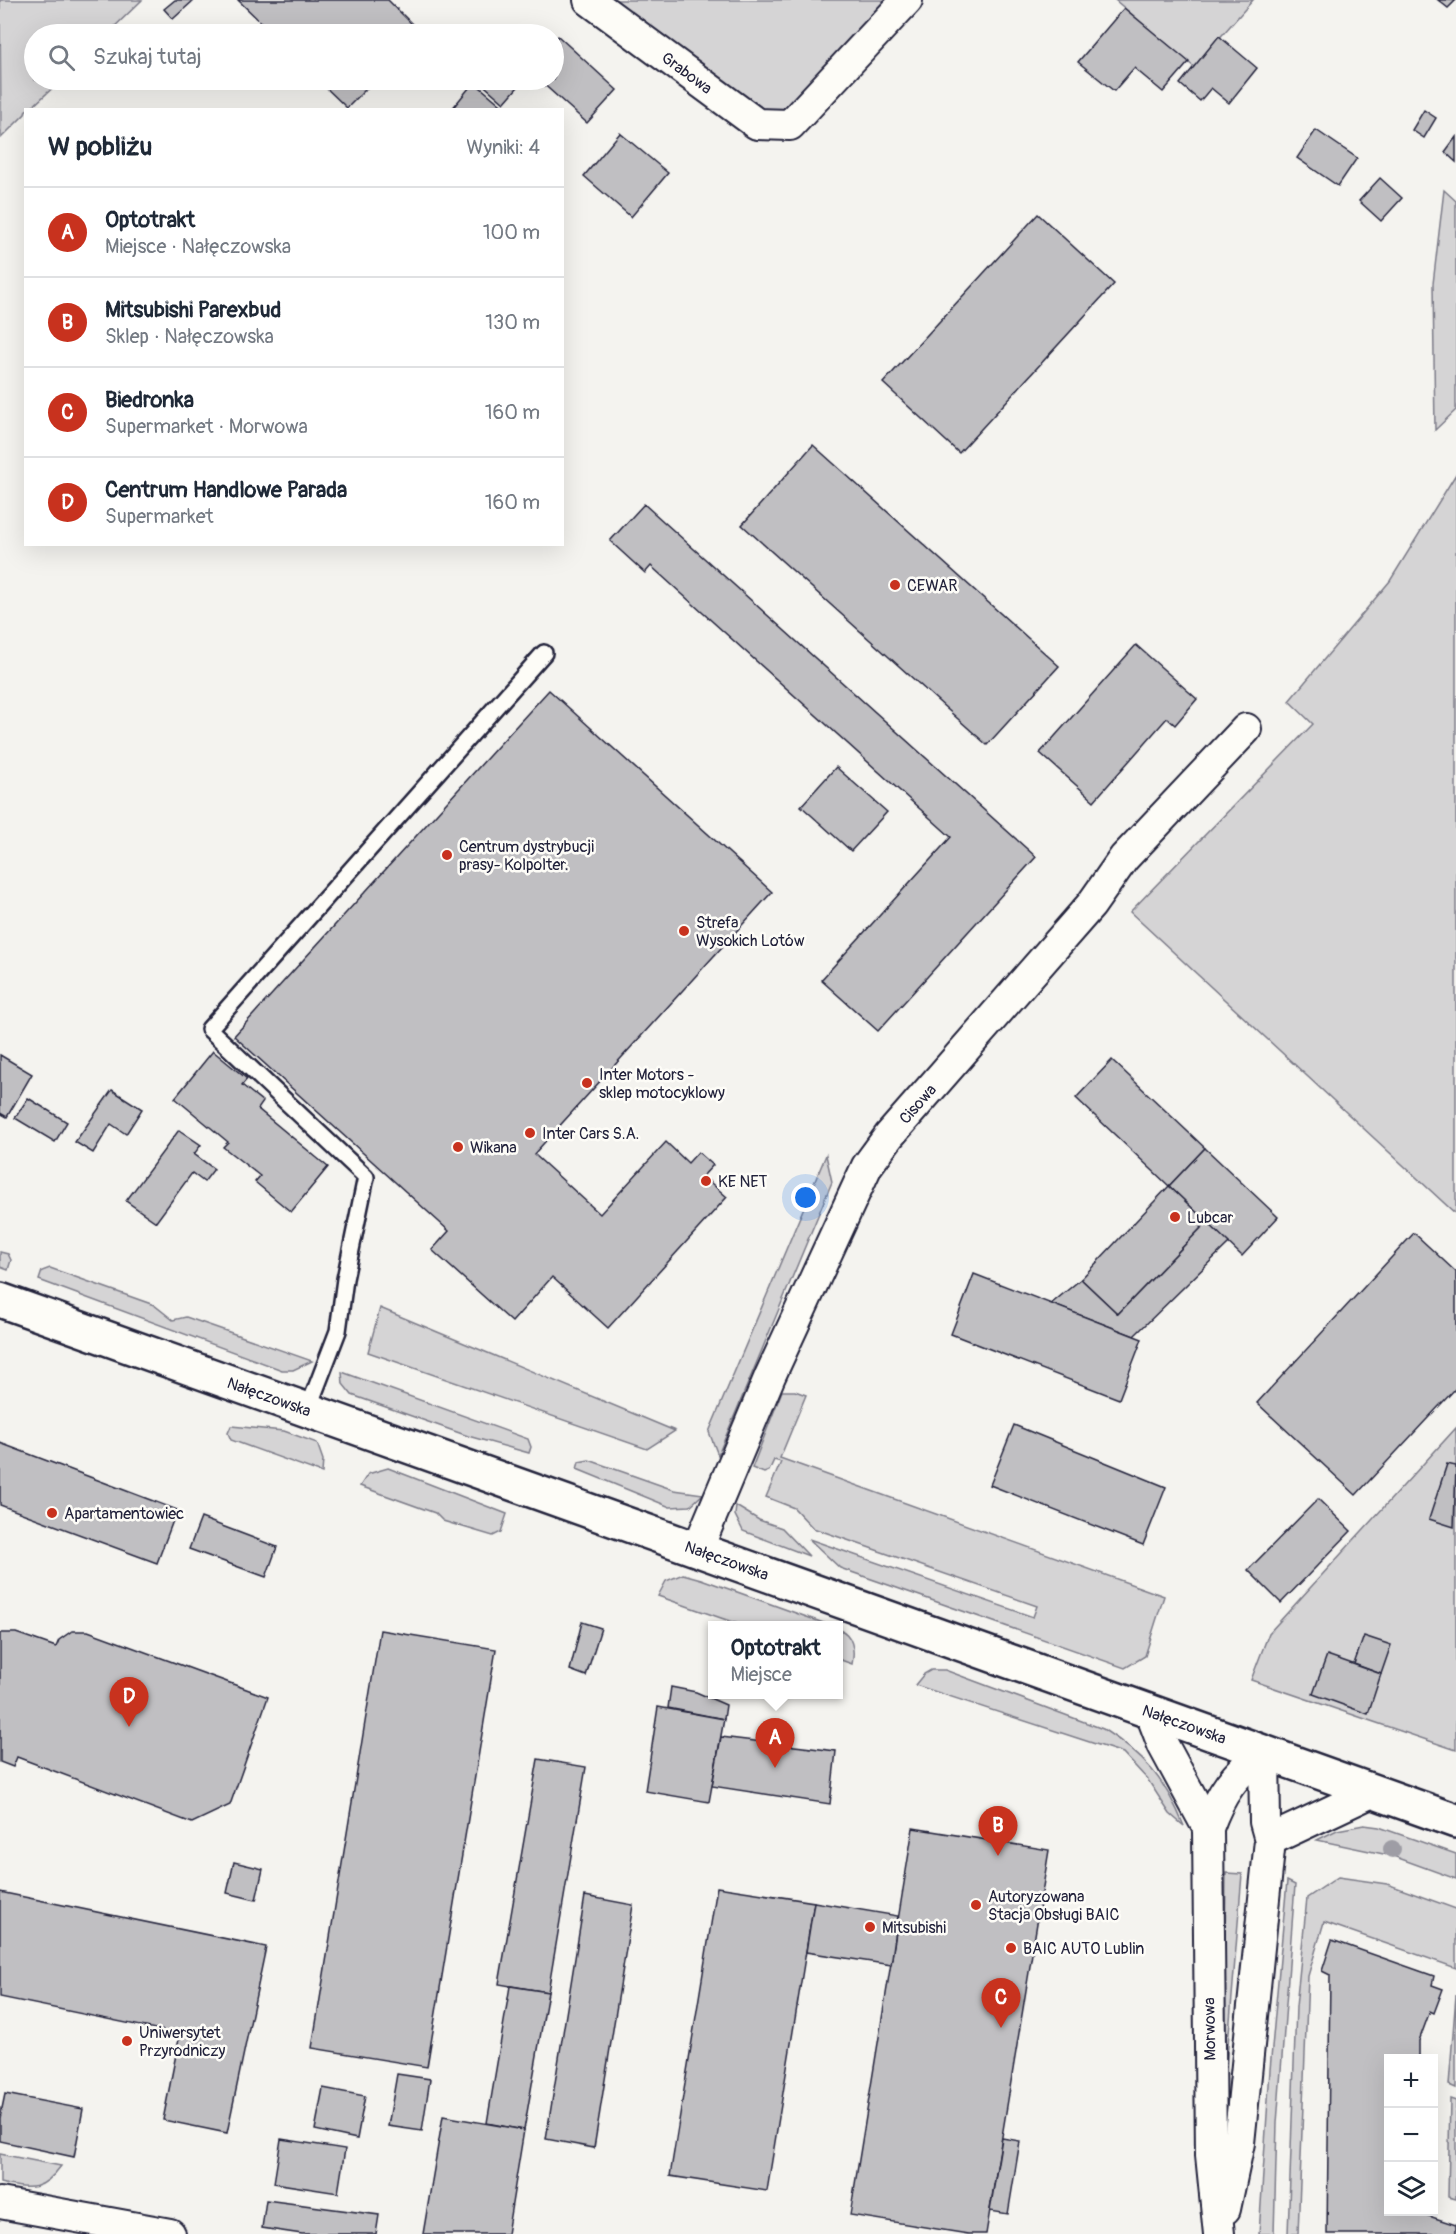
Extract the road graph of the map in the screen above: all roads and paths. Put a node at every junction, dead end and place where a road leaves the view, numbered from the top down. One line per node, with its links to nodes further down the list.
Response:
1 (589, 0): 2 (street, Grabowa)
2 (907, 0)
3 (544, 653): 6 (lane)
4 (1246, 729): 7 (street, Cisowa)
5 (0, 1299): 6 (street, Nałęczowska)
6 (308, 1409): 7 (street, Nałęczowska)
7 (698, 1548): 8 (street, Nałęczowska)
8 (1150, 1711): 9 (street, Nałęczowska); 12 (street, Morwowa)
9 (1264, 1751): 10 (street, Nałęczowska); 12 (street, Morwowa); 13 (street, Morwowa)
10 (1374, 1791): 11 (street, Nałęczowska); 13 (street)
11 (1456, 1821)
12 (1208, 1828): 15 (street, Morwowa)
13 (1270, 1840): 15 (street, Morwowa)
14 (0, 2203): 16 (street)
15 (1220, 2231)
16 (170, 2234)

